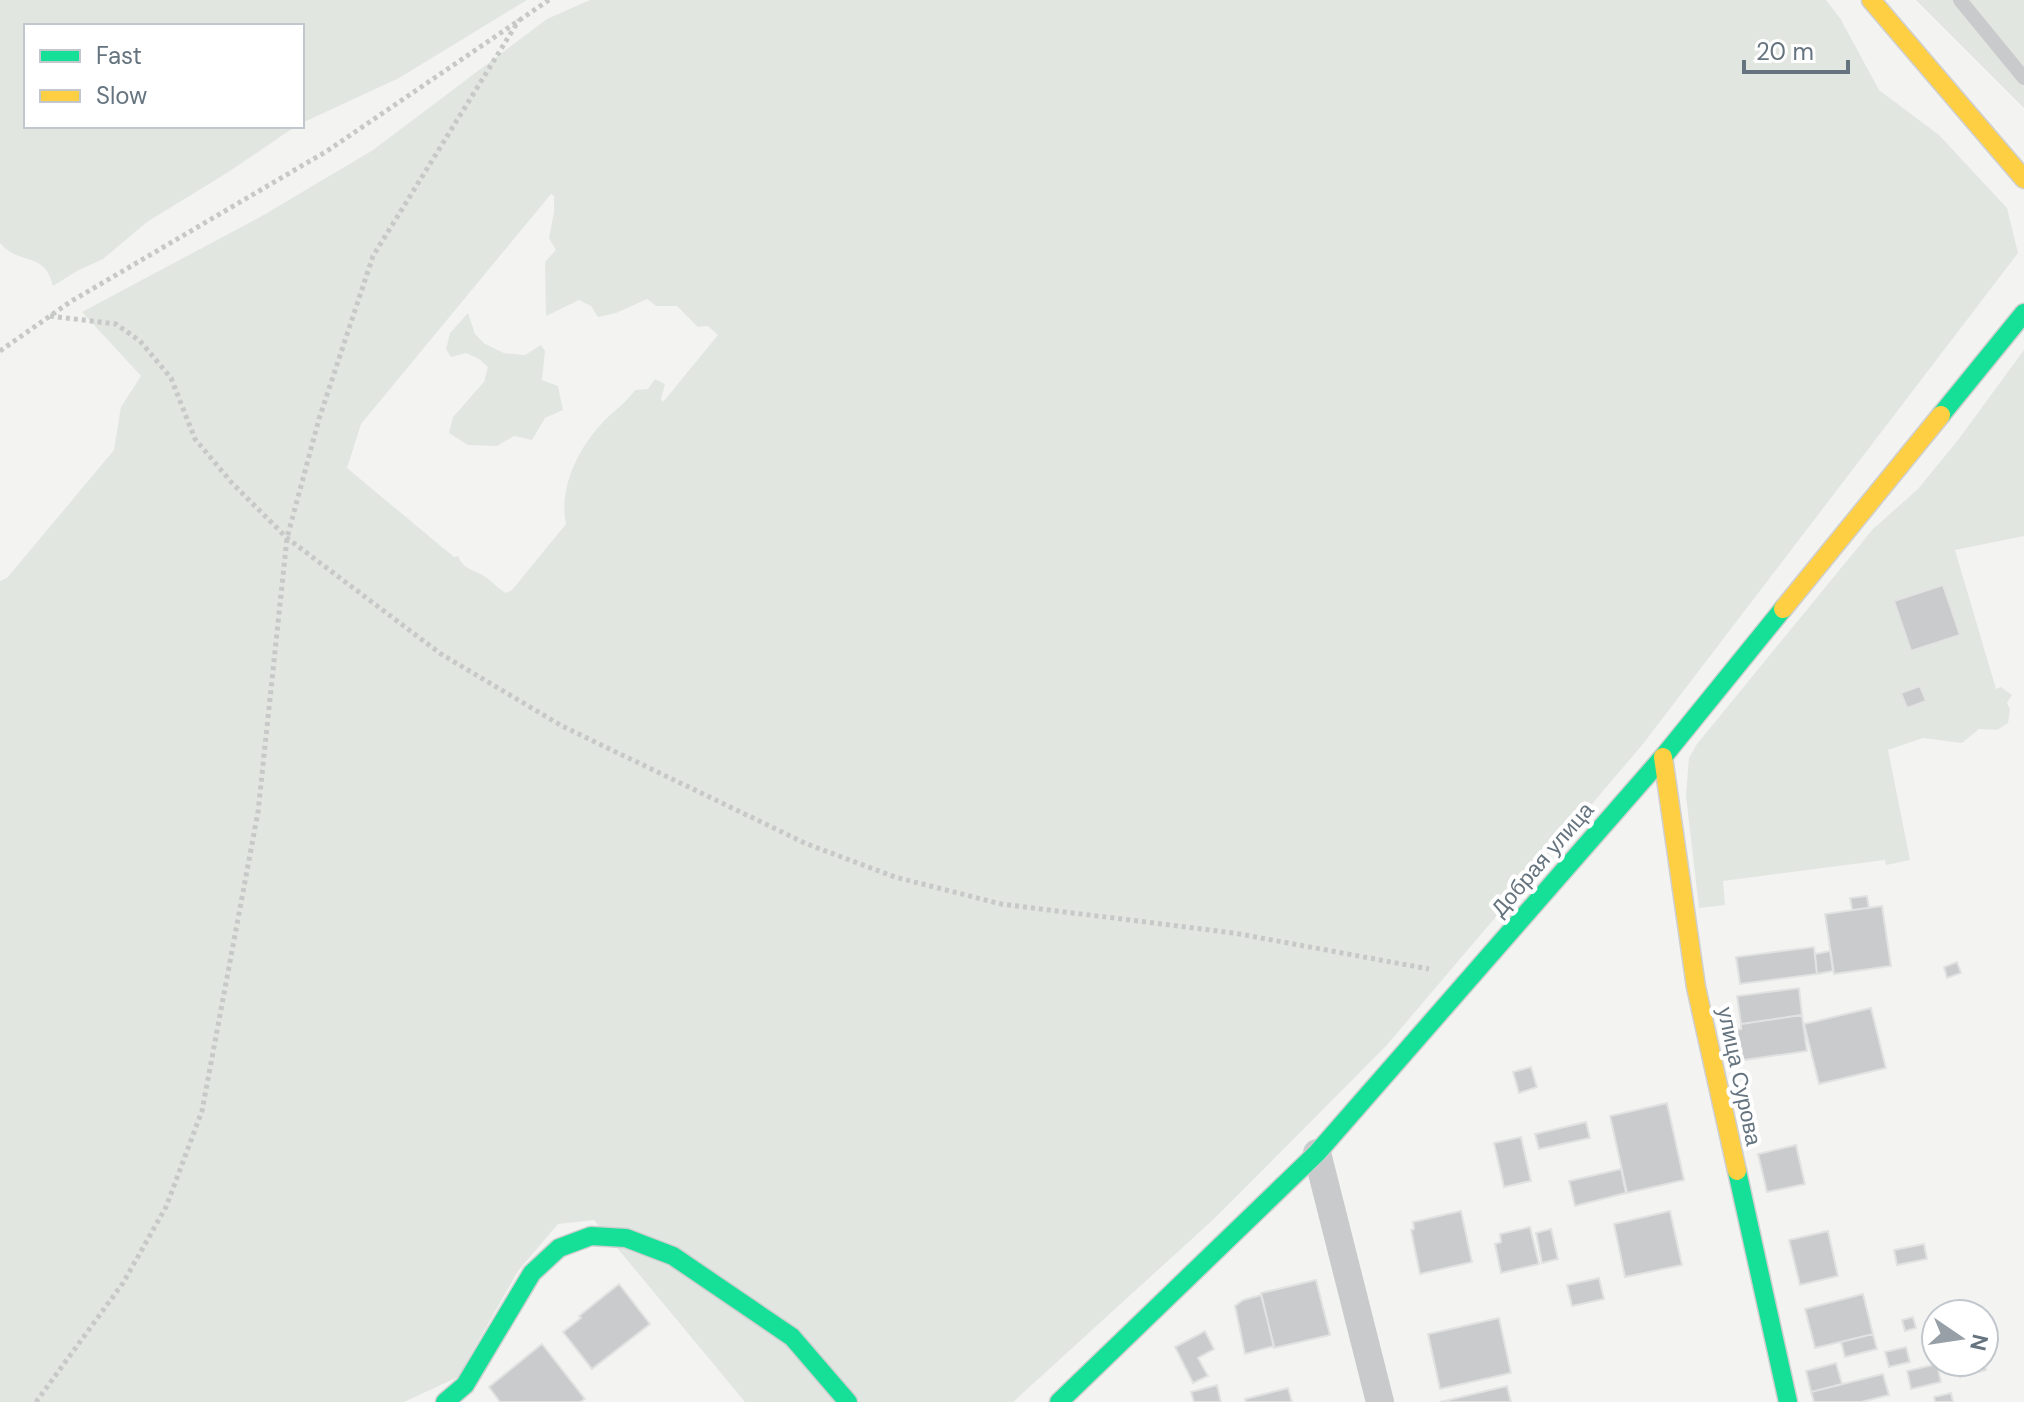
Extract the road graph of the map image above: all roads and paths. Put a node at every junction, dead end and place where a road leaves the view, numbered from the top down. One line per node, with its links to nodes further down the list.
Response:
1 (549, 0): 4 (path)
2 (1871, 0): 6 (street)
3 (1960, 0): 5 (lane)
4 (519, 20): 8 (path); 10 (path)
5 (2024, 78)
6 (2024, 179)
7 (2024, 313): 11 (street, Добрая улица)
8 (50, 316): 9 (path); 10 (path)
9 (0, 351)
10 (287, 538): 12 (path); 14 (path)
11 (1663, 757): 12 (street, Добрая улица); 19 (street, улица Сурова)
12 (1470, 977): 13 (street, Добрая улица)
13 (1317, 1153): 17 (street, Добрая улица); 18 (street)
14 (36, 1402)
15 (445, 1402): 16 (street)
16 (848, 1402)
17 (1059, 1402)
18 (1380, 1402)
19 (1788, 1402)

